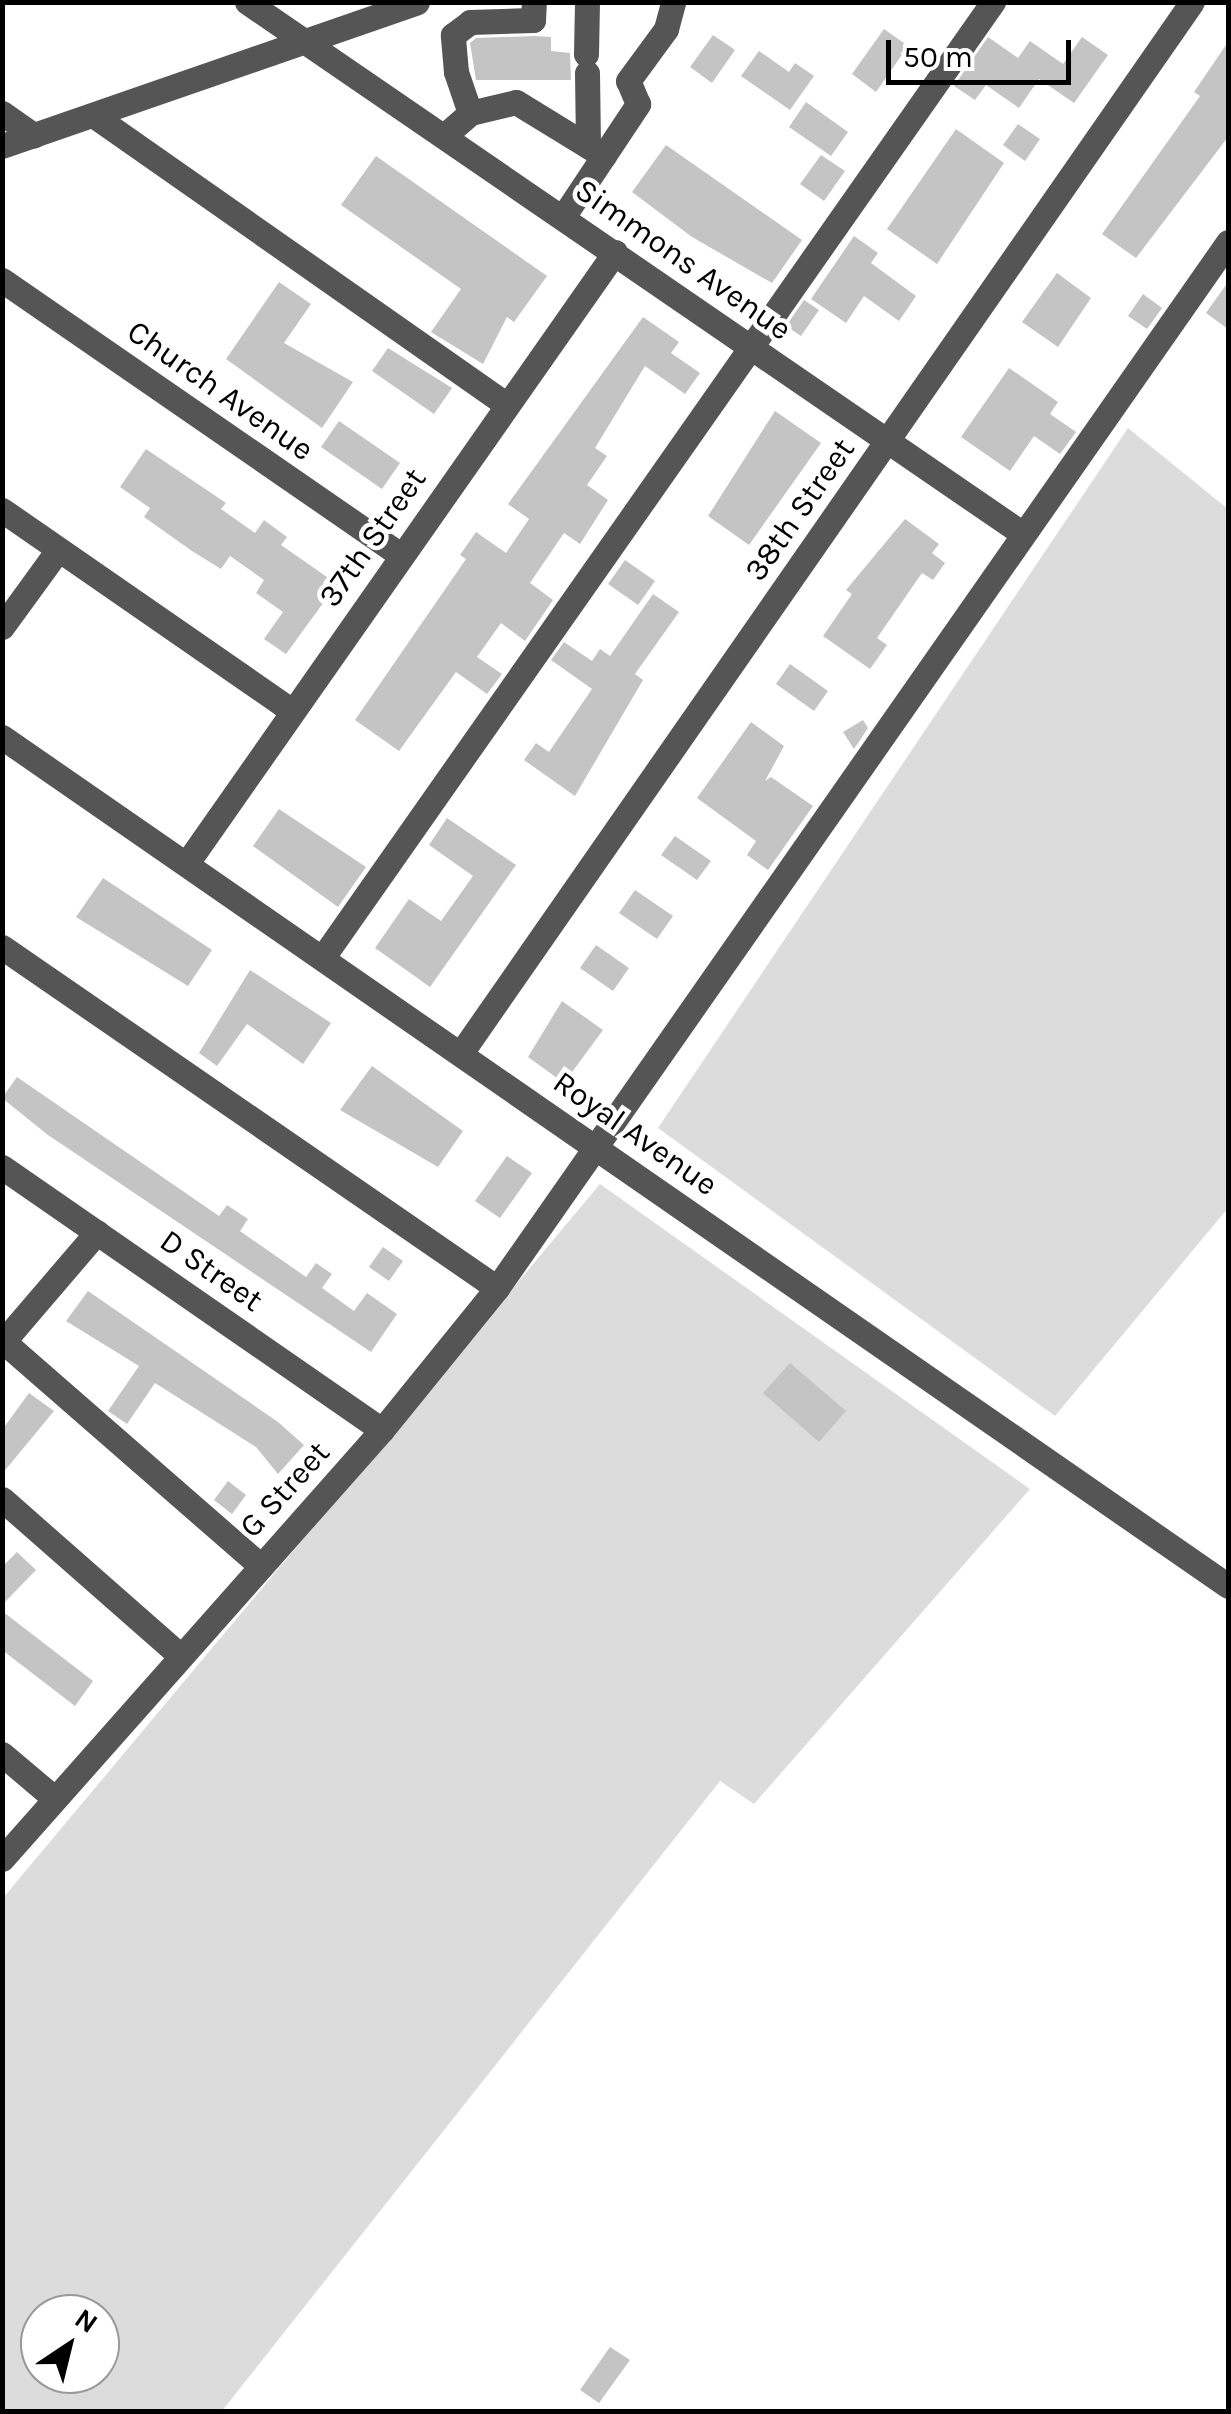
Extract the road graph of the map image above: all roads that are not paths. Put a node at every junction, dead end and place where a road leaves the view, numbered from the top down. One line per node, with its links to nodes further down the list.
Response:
1 (246, 2): 8 (street, Simmons Avenue)
2 (418, 2): 8 (street)
3 (534, 2): 10 (street)
4 (587, 2): 15 (street)
5 (673, 2): 15 (street)
6 (993, 2): 20 (street)
7 (1192, 2): 22 (street, 38th Street)
8 (305, 42): 11 (street); 13 (street, Simmons Avenue)
9 (2, 113): 12 (street)
10 (470, 113): 13 (street); 15 (street)
11 (94, 115): 12 (street); 21 (street)
12 (34, 135): 14 (street)
13 (444, 136): 16 (street, Simmons Avenue)
14 (2, 146)
15 (596, 151): 16 (street)
16 (563, 217): 18 (street, Simmons Avenue)
17 (1228, 242): 24 (street, G Street)
18 (615, 252): 20 (street, Simmons Avenue); 21 (street, 37th Street)
19 (2, 280): 26 (street, Church Avenue)
20 (750, 345): 22 (street, Simmons Avenue); 32 (street)
21 (507, 405): 26 (street, 37th Street)
22 (888, 440): 24 (street, Simmons Avenue); 33 (street, 38th Street)
23 (2, 510): 25 (street)
24 (1023, 534): 34 (street, G Street)
25 (58, 550): 27 (street); 28 (street)
26 (400, 556): 28 (street, 37th Street)
27 (2, 627)
28 (292, 711): 30 (street, 37th Street)
29 (2, 737): 30 (street, Royal Avenue)
30 (187, 863): 32 (street, Royal Avenue)
31 (2, 947): 37 (street)
32 (323, 957): 33 (street, Royal Avenue)
33 (462, 1054): 34 (street, Royal Avenue)
34 (597, 1148): 37 (street, G Street); 42 (street, Royal Avenue)
35 (2, 1167): 36 (street, D Street)
36 (97, 1232): 38 (street); 39 (street, D Street)
37 (497, 1288): 39 (street, G Street)
38 (3, 1342): 41 (street)
39 (382, 1430): 41 (street, G Street)
40 (2, 1499): 43 (street)
41 (261, 1566): 43 (street, G Street)
42 (1228, 1586)
43 (181, 1656): 45 (street, G Street)
44 (2, 1754): 45 (street)
45 (54, 1798): 46 (street, G Street)
46 (2, 1859)

